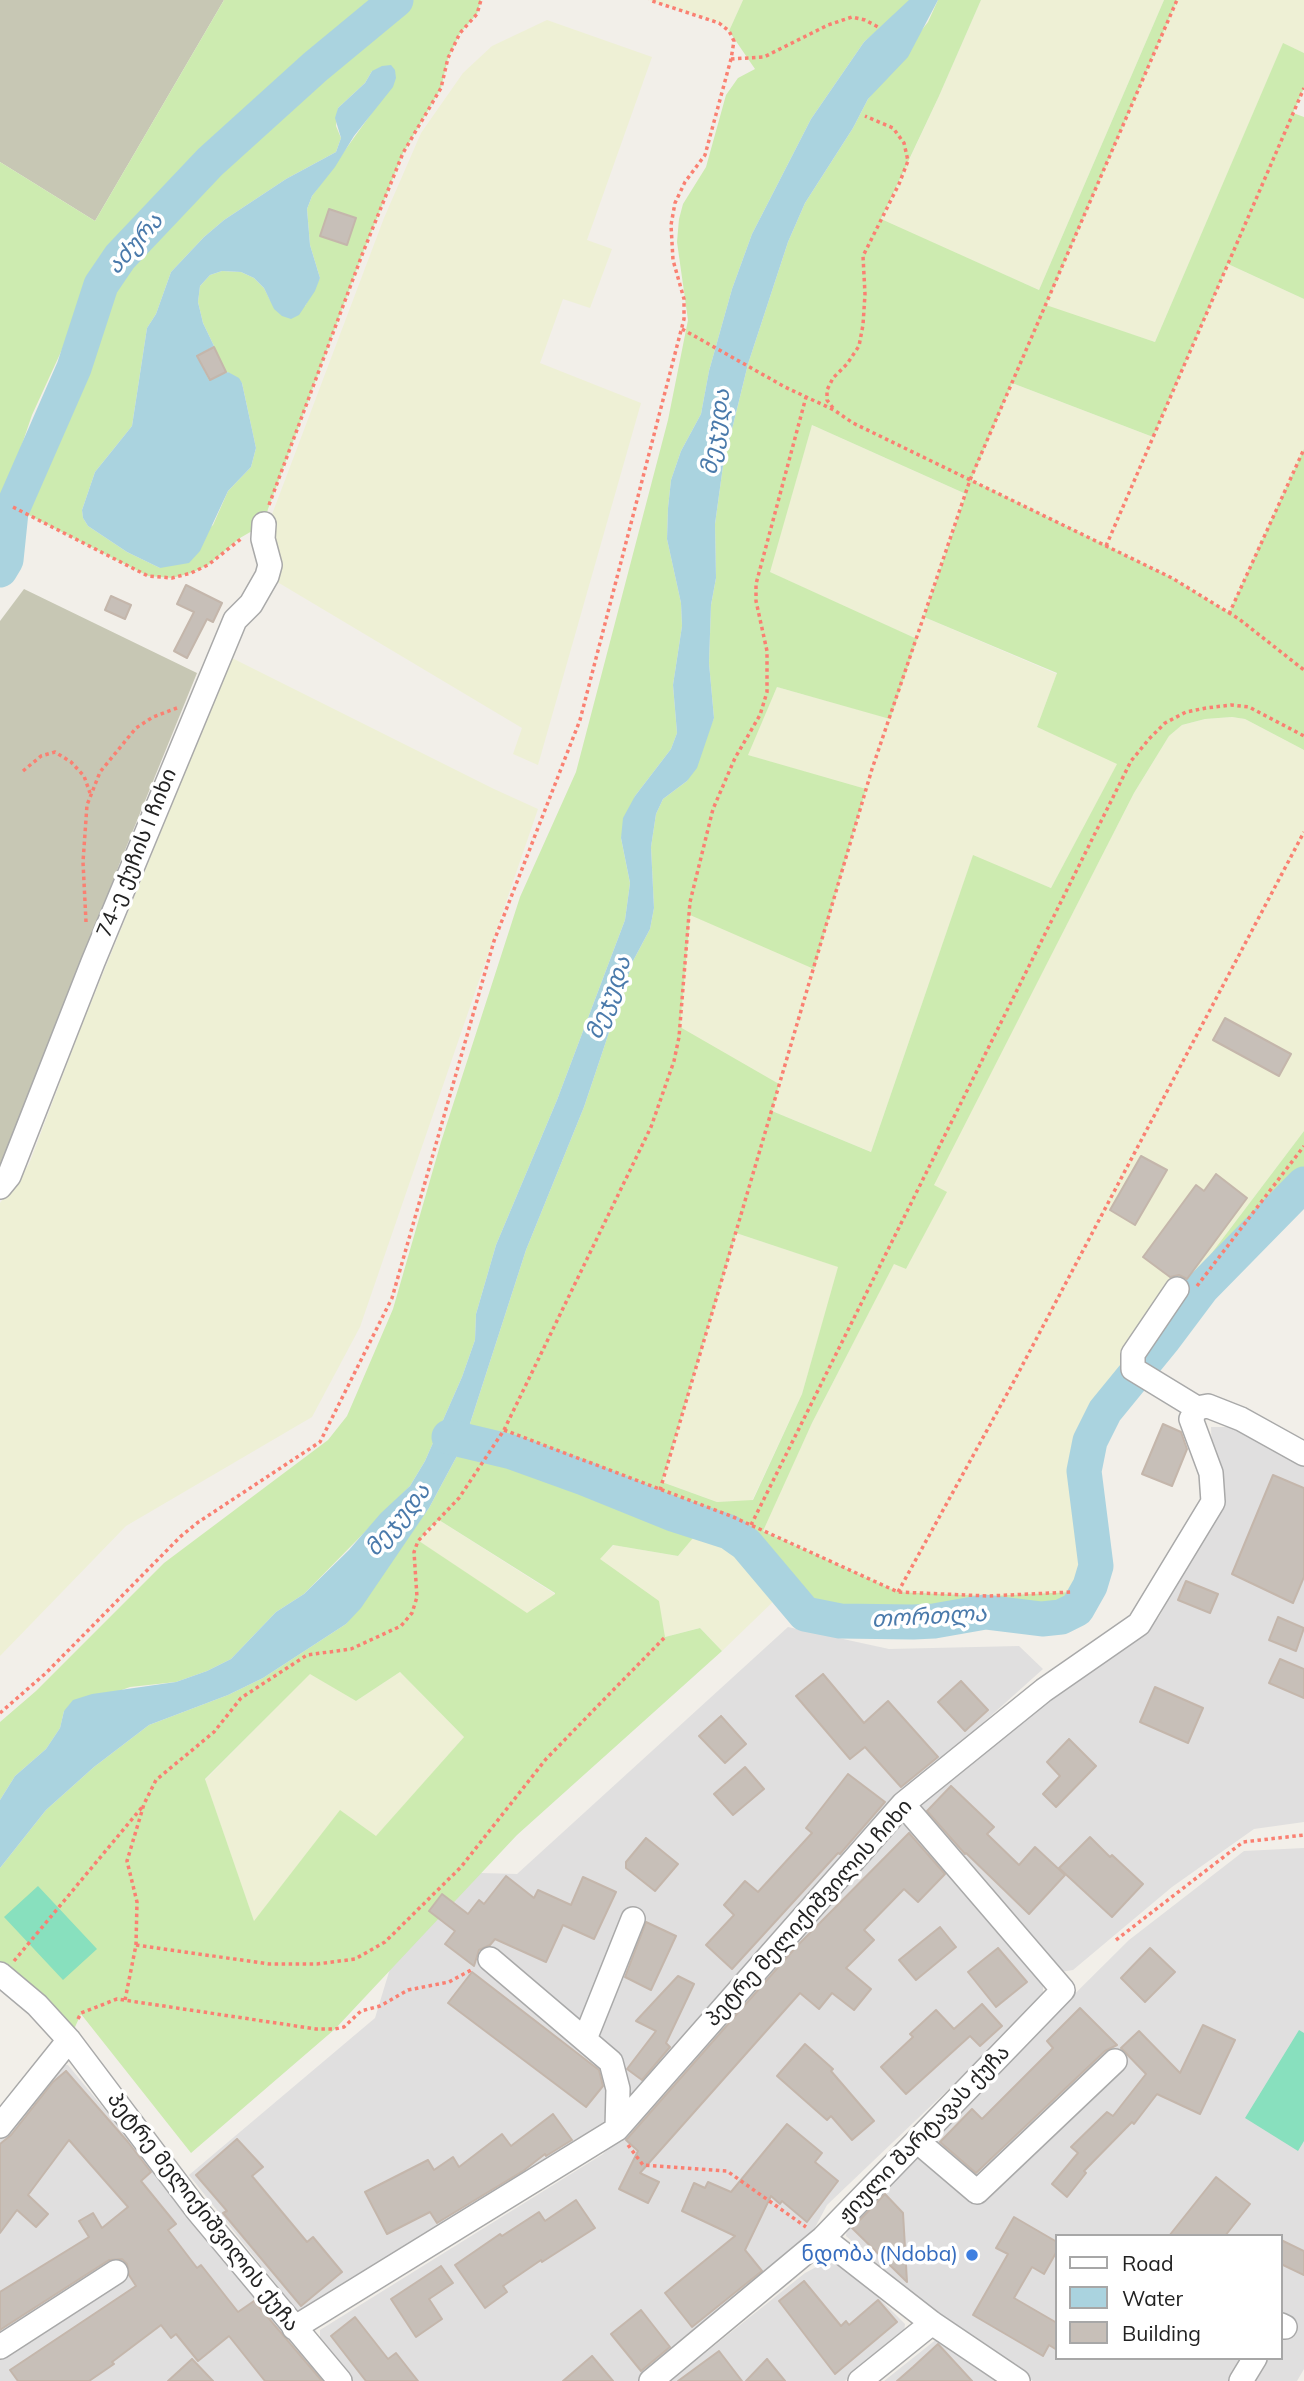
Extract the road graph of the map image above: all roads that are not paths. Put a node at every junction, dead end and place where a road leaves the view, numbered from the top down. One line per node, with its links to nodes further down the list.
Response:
1 (264, 524): 2 (street, 74-ე ქუჩის I ჩიხი)
2 (0, 1187)
3 (1185, 1291): 4 (street)
4 (1194, 1414): 5 (street); 6 (street, პეტრე მელიქიშვილის ჩიხი)
5 (1304, 1454)
6 (903, 1804): 14 (street, პეტრე მელიქიშვილის ჩიხი); 15 (street, ჟიული შარტავას ქუჩა)
7 (633, 1919): 10 (street)
8 (490, 1959): 10 (street)
9 (1, 1975): 11 (street, პეტრე მელიქიშვილის ქუჩა)
10 (584, 2039): 14 (street)
11 (69, 2040): 13 (street); 19 (street, პეტრე მელიქიშვილის ქუჩა)
12 (1115, 2061): 15 (street)
13 (0, 2126)
14 (617, 2129): 19 (street, პეტრე მელიქიშვილის ჩიხი)
15 (917, 2141): 16 (street, ჟიული შარტავას ქუჩა)
16 (823, 2238): 18 (street); 23 (street, ჟიული შარტავას ქუჩა)
17 (116, 2272): 20 (street)
18 (932, 2323): 24 (street); 25 (street)
19 (294, 2328): 22 (street, პეტრე მელიქიშვილის ქუჩა)
20 (0, 2347)
21 (1254, 2360): 26 (street)
22 (340, 2381)
23 (651, 2381)
24 (860, 2381)
25 (1018, 2381)
26 (1241, 2381)

